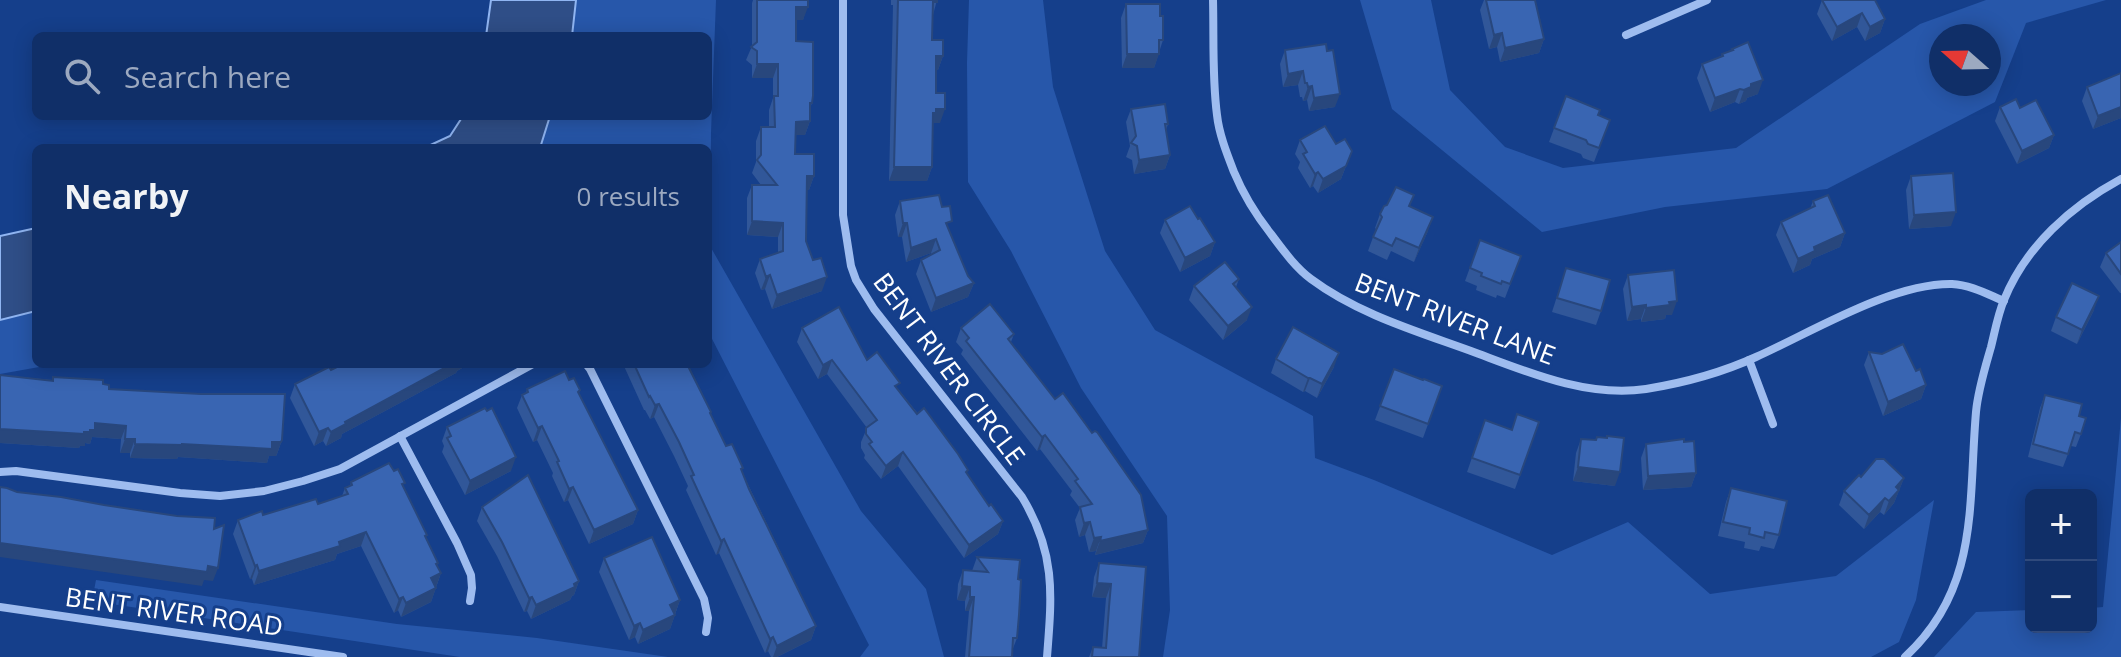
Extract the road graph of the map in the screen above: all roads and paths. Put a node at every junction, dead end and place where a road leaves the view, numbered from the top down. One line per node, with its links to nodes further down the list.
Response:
1 (843, 0): 17 (street, BENT RIVER CIRCLE)
2 (1213, 0): 7 (street, BENT RIVER LANE)
3 (1707, 0): 4 (street)
4 (1626, 35)
5 (2121, 179): 6 (street)
6 (2004, 301): 7 (street, BENT RIVER LANE); 18 (street)
7 (1749, 360): 10 (street)
8 (526, 368): 11 (street)
9 (589, 368): 15 (street)
10 (1773, 424)
11 (400, 436): 12 (street); 13 (street)
12 (0, 472)
13 (470, 601)
14 (0, 607): 16 (street, BENT RIVER ROAD)
15 (706, 632)
16 (343, 657)
17 (1047, 657)
18 (1905, 657)

